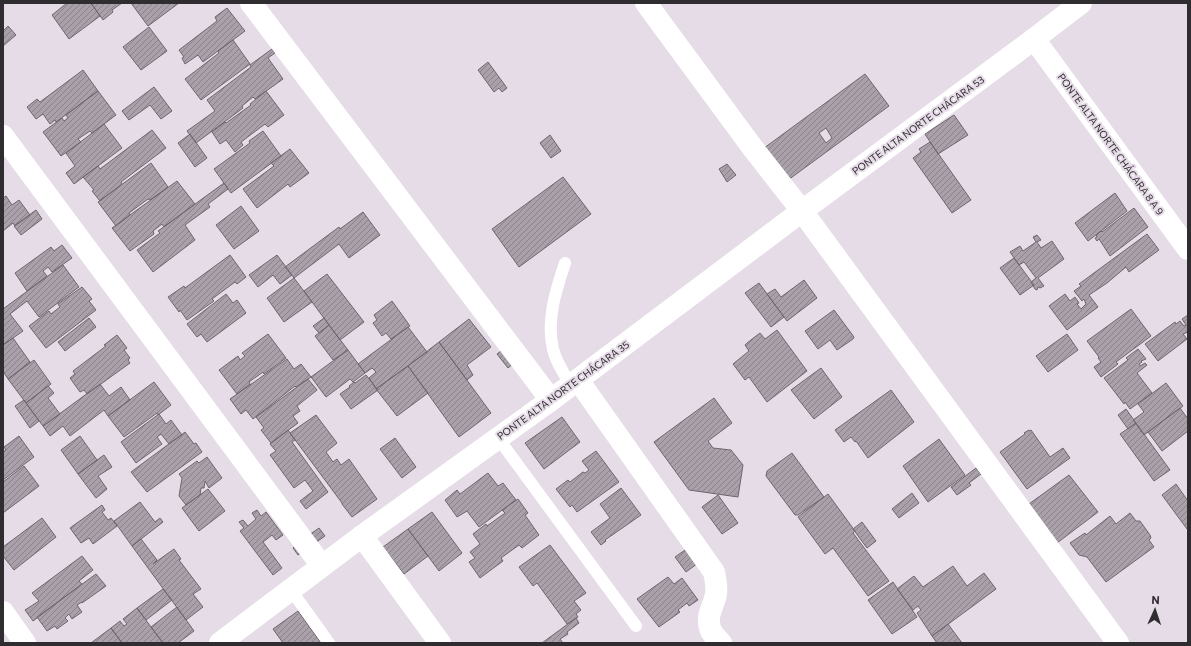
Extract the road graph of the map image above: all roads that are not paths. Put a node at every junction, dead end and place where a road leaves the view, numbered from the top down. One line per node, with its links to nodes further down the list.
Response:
1 (251, 3): 10 (street)
2 (646, 3): 6 (street)
3 (1081, 3): 4 (street, PONTE ALTA NORTE CHÁCARA 53)
4 (1034, 39): 6 (street, PONTE ALTA NORTE CHÁCARA 53); 7 (street, PONTE ALTA NORTE CHÁCARA 8 A 9)
5 (3, 136): 13 (street)
6 (802, 211): 9 (street, PONTE ALTA NORTE CHÁCARA 35); 22 (street)
7 (1188, 248)
8 (565, 263): 9 (lane)
9 (575, 382): 10 (street, PONTE ALTA NORTE CHÁCARA 35); 21 (street)
10 (551, 400): 11 (street, PONTE ALTA NORTE CHÁCARA 35)
11 (498, 438): 12 (street, PONTE ALTA NORTE CHÁCARA 35); 16 (lane)
12 (362, 536): 13 (street, PONTE ALTA NORTE CHÁCARA 35); 20 (street)
13 (322, 566): 14 (street, PONTE ALTA NORTE CHÁCARA 35)
14 (291, 590): 18 (street, PONTE ALTA NORTE CHÁCARA 35); 19 (lane)
15 (3, 612): 17 (street)
16 (636, 626)
17 (25, 643)
18 (220, 643)
19 (329, 643)
20 (440, 643)
21 (721, 643)
22 (1118, 643)

